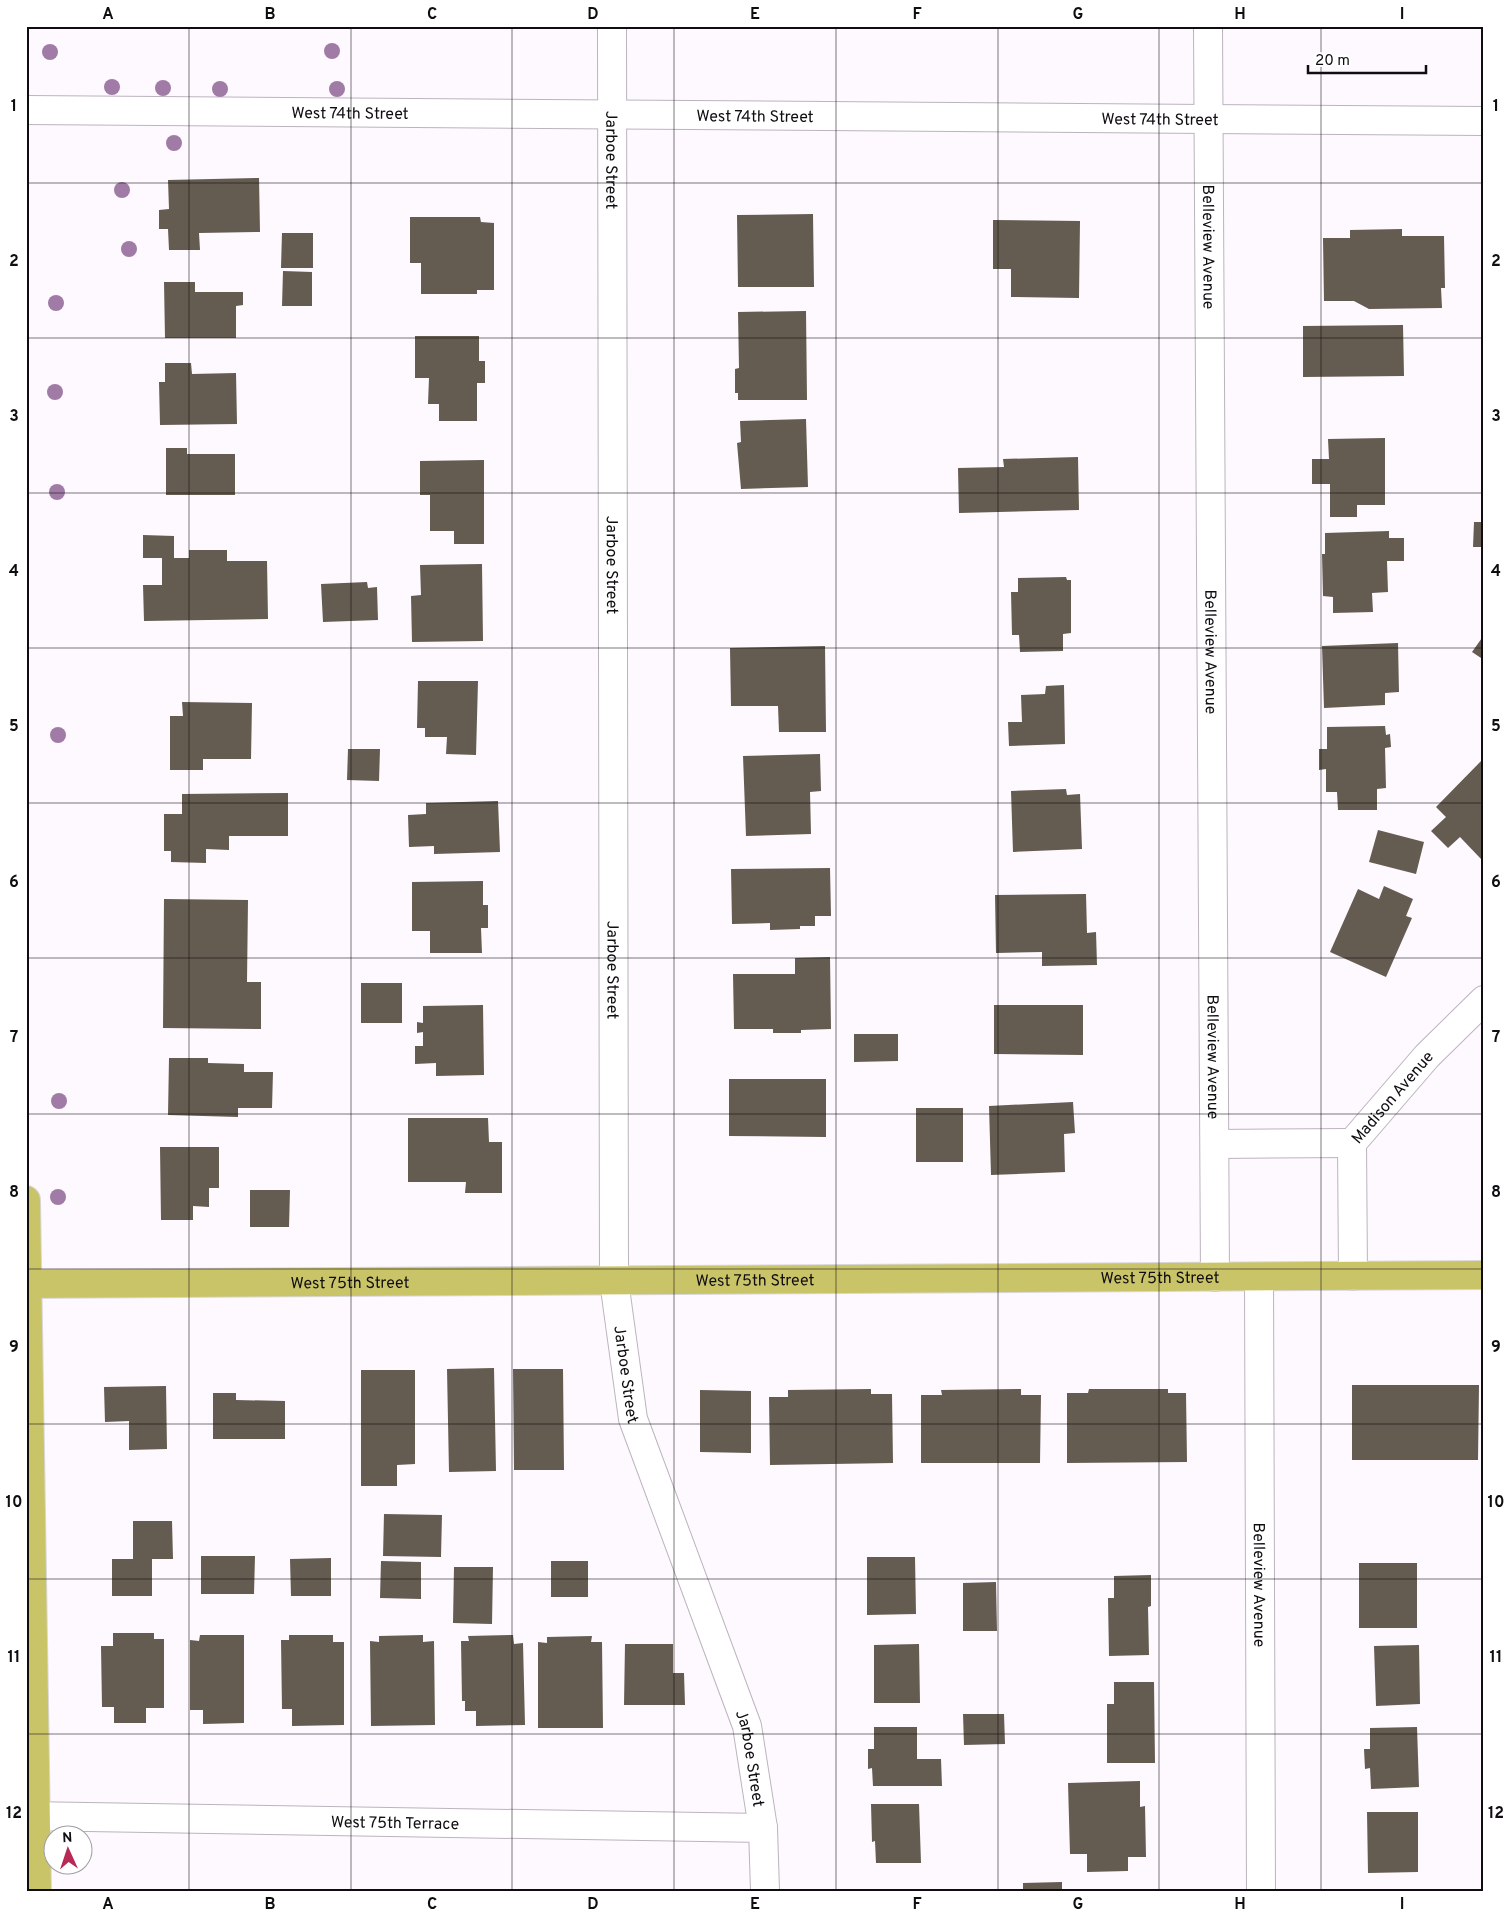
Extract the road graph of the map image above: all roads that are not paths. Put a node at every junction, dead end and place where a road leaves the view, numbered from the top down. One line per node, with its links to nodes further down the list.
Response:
1 (612, 26): 4 (street, Jarboe Street)
2 (1208, 26): 5 (street, Belleview Avenue)
3 (26, 110): 4 (street, West 74th Street)
4 (614, 114): 5 (street, West 74th Street); 15 (street, Jarboe Street)
5 (1208, 118): 6 (street, West 74th Street); 9 (street, Belleview Avenue)
6 (1484, 121)
7 (1484, 1000): 8 (street, Madison Avenue)
8 (1352, 1143): 9 (street); 12 (street, Madison Avenue)
9 (1215, 1144): 13 (street, Belleview Avenue)
10 (26, 1200): 16 (main road)
11 (1484, 1275): 12 (main road, West 75th Street)
12 (1353, 1276): 14 (main road, West 75th Street)
13 (1216, 1277): 14 (main road, West 75th Street); 15 (main road, West 75th Street)
14 (1259, 1277): 21 (street, Belleview Avenue)
15 (614, 1281): 16 (main road, West 75th Street); 18 (street, Jarboe Street)
16 (27, 1284): 17 (main road)
17 (31, 1816): 18 (street, West 75th Terrace); 19 (main road)
18 (763, 1828): 20 (street, Jarboe Street)
19 (37, 1891)
20 (765, 1891)
21 (1262, 1891)

